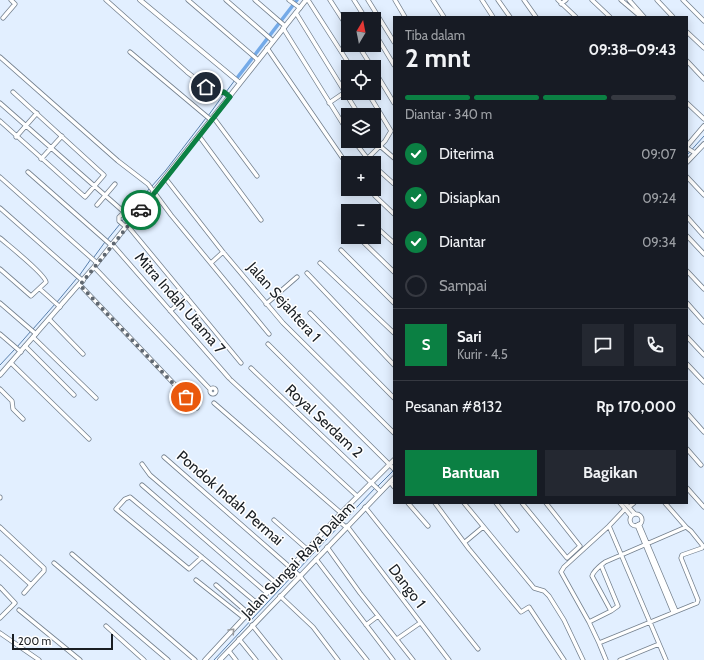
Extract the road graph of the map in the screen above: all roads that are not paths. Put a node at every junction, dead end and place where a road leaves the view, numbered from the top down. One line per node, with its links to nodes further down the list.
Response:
1 (11, 0): 39 (street)
2 (106, 0): 60 (street)
3 (140, 0): 55 (street)
4 (188, 0): 50 (street)
5 (226, 0): 43 (street)
6 (255, 0): 41 (street)
7 (289, 0): 25 (street)
8 (307, 0): 25 (street); 51 (street)
9 (330, 0): 38 (street)
10 (354, 0): 26 (street)
11 (368, 0): 44 (street)
12 (395, 0): 28 (street)
13 (433, 0): 29 (street)
14 (482, 0): 30 (street)
15 (498, 0): 31 (street)
16 (524, 0): 32 (street)
17 (558, 0): 24 (street)
18 (566, 0): 24 (street)
19 (592, 0): 34 (street)
20 (621, 0): 35 (street)
21 (629, 0): 36 (street)
22 (657, 0): 37 (street)
23 (683, 0): 40 (street)
24 (562, 4): 33 (street)
25 (296, 6): 27 (street)
26 (362, 12)
27 (296, 13): 41 (street); 56 (street)
28 (404, 16)
29 (443, 16)
30 (492, 16)
31 (509, 16)
32 (535, 16)
33 (575, 16)
34 (609, 16)
35 (640, 16)
36 (643, 16)
37 (672, 16)
38 (341, 17)
39 (1, 20)
40 (704, 21)
41 (284, 27): 43 (street); 64 (street)
42 (688, 33): 47 (street)
43 (271, 40): 46 (street)
44 (393, 40)
45 (381, 44): 53 (street)
46 (267, 48): 50 (street); 86 (street)
47 (704, 48)
48 (130, 52): 67 (street)
49 (0, 57): 100 (street)
50 (258, 60): 55 (street)
51 (346, 60)
52 (688, 62): 54 (street)
53 (393, 63)
54 (704, 79)
55 (239, 82): 60 (street)
56 (341, 82)
57 (381, 82): 62 (street)
58 (13, 92): 66 (street)
59 (341, 95): 64 (street)
60 (229, 96): 67 (street)
61 (372, 100): 73 (street)
62 (393, 101)
63 (0, 103): 71 (street)
64 (329, 103): 70 (street)
65 (688, 104): 68 (street)
66 (37, 113): 71 (street); 74 (street)
67 (211, 118): 75 (street); 93 (street)
68 (704, 119)
69 (0, 121): 76 (street)
70 (341, 121)
71 (27, 125): 76 (street); 82 (street)
72 (704, 126): 80 (street)
73 (390, 134): 77 (street); 79 (street)
74 (62, 136): 82 (street); 99 (street)
75 (199, 136): 96 (street); 110 (street)
76 (16, 137): 89 (street)
77 (393, 138)
78 (704, 144): 85 (street)
79 (381, 145)
80 (688, 146)
81 (381, 147): 88 (street)
82 (52, 148): 89 (street); 99 (street)
83 (378, 148): 87 (street)
84 (688, 148): 85 (street)
85 (694, 153): 90 (street)
86 (341, 156)
87 (370, 156)
88 (393, 157)
89 (41, 159): 99 (street)
90 (688, 161)
91 (28, 172): 116 (street, Mitra Indah Utama 7)
92 (381, 172): 97 (street)
93 (257, 176)
94 (0, 177): 122 (street)
95 (688, 178): 102 (street)
96 (166, 179): 100 (street); 120 (street, Jalan Sejahtera 1)
97 (393, 183)
98 (115, 184): 101 (street)
99 (94, 186): 101 (street)
100 (153, 190): 105 (street); 123 (street)
101 (104, 195): 104 (street); 107 (street)
102 (704, 195)
103 (375, 196): 108 (street)
104 (97, 205)
105 (137, 207): 107 (street); 111 (street)
106 (0, 208): 131 (street)
107 (124, 212): 111 (street)
108 (393, 213)
109 (688, 218): 113 (street)
110 (261, 220)
111 (125, 226): 116 (street); 134 (street)
112 (381, 231): 117 (street)
113 (704, 236)
114 (688, 237): 121 (street)
115 (0, 238): 132 (street)
116 (109, 242): 122 (street); 140 (street, Mitra Indah Utama 7)
117 (393, 242)
118 (365, 244): 127 (street)
119 (342, 250): 136 (street)
120 (223, 252): 123 (street); 137 (street, Jalan Sejahtera 1)
121 (704, 254)
122 (95, 261): 125 (street)
123 (211, 263): 148 (street)
124 (320, 263): 144 (street)
125 (94, 267): 131 (street); 163 (street)
126 (0, 269): 132 (street)
127 (393, 271)
128 (688, 272): 133 (street)
129 (306, 273): 157 (street)
130 (297, 277): 137 (street)
131 (81, 283): 139 (street); 168 (street)
132 (40, 289): 139 (street)
133 (704, 289)
134 (187, 297): 140 (street); 156 (street)
135 (0, 302): 145 (street)
136 (393, 302)
137 (266, 304): 172 (street, Jalan Sejahtera 1)
138 (688, 304): 143 (street)
139 (59, 307): 142 (street)
140 (170, 311): 186 (street, Mitra Indah Utama 7)
141 (310, 313): 165 (street)
142 (49, 319): 145 (street); 153 (street)
143 (704, 322)
144 (391, 329): 146 (street)
145 (33, 332): 151 (street); 166 (street)
146 (393, 332)
147 (0, 334): 152 (street)
148 (268, 334)
149 (688, 338): 154 (street)
150 (268, 344): 178 (street)
151 (25, 346): 152 (street); 164 (street)
152 (17, 349): 155 (street)
153 (83, 354)
154 (704, 355)
155 (10, 363): 160 (street); 173 (street)
156 (241, 363)
157 (393, 364)
158 (688, 365): 161 (street)
159 (251, 368): 181 (street, Royal Serdam 2)
160 (0, 375)
161 (704, 382)
162 (0, 389): 170 (street)
163 (210, 389)
164 (74, 395)
165 (393, 397)
166 (96, 398)
167 (214, 403): 200 (street)
168 (197, 408)
169 (688, 414): 171 (street)
170 (23, 419)
171 (704, 432)
172 (393, 433)
173 (89, 439)
174 (688, 450): 177 (street)
175 (164, 457): 224 (street, Pondok Indah Permai)
176 (142, 464): 227 (street)
177 (701, 464)
178 (392, 467): 181 (street)
179 (393, 479): 180 (street, Jalan Sungai Raya Dalam)
180 (390, 482): 183 (street); 185 (street, Jalan Sungai Raya Dalam)
181 (373, 484): 185 (street, Royal Serdam 2); 186 (street)
182 (142, 485): 231 (street)
183 (393, 486)
184 (688, 489): 198 (street)
185 (379, 490): 197 (street, Jalan Sungai Raya Dalam)
186 (357, 496): 200 (street)
187 (409, 504): 207 (street)
188 (436, 504): 213 (street)
189 (465, 504): 210 (street)
190 (497, 504): 212 (street)
191 (523, 504): 192 (street)
192 (547, 504)
193 (621, 504): 199 (street)
194 (625, 504): 199 (street)
195 (633, 504): 199 (street)
196 (666, 504): 211 (street)
197 (365, 507): 206 (street, Jalan Sungai Raya Dalam); 253 (street)
198 (704, 507)
199 (627, 508): 201 (street); 202 (street); 208 (street)
200 (341, 513): 204 (street)
201 (635, 514): 202 (street); 205 (street)
202 (631, 516): 205 (street)
203 (274, 520): 216 (street)
204 (337, 520): 206 (street, Dango 1); 216 (street)
205 (638, 525): 214 (street)
206 (345, 526): 215 (street, Jalan Sungai Raya Dalam); 244 (street, Dango 1)
207 (428, 526)
208 (609, 526): 218 (street); 242 (street)
209 (0, 527): 228 (street)
210 (483, 527): 213 (street); 271 (street)
211 (686, 527): 214 (street); 237 (street)
212 (517, 530)
213 (465, 542): 270 (street)
214 (647, 545): 218 (street); 237 (street)
215 (327, 547): 221 (street, Jalan Sungai Raya Dalam); 239 (street)
216 (308, 550): 224 (street)
217 (72, 554): 259 (street)
218 (622, 555): 223 (street); 243 (street)
219 (0, 557): 228 (street)
220 (202, 557): 220 (street); 234 (street)
221 (316, 559): 225 (street, Jalan Sungai Raya Dalam); 246 (street)
222 (54, 564): 258 (street)
223 (601, 565): 236 (street); 236 (street)
224 (292, 568): 225 (street, Pondok Indah Permai); 227 (street)
225 (299, 575): 233 (street, Jalan Sungai Raya Dalam); 266 (street, Pondok Indah Permai)
226 (196, 580): 241 (street)
227 (276, 583): 231 (street)
228 (31, 585): 232 (street)
229 (216, 585): 238 (street)
230 (0, 586): 240 (street)
231 (267, 592): 234 (street)
232 (24, 593)
233 (280, 596): 245 (street, Jalan Sungai Raya Dalam); 265 (street)
234 (257, 603): 238 (street)
235 (19, 610): 256 (street)
236 (611, 611): 242 (street)
237 (675, 612): 243 (street)
238 (248, 613): 241 (street)
239 (378, 616): 246 (street); 250 (street)
240 (0, 618)
241 (244, 618): 260 (street, one-way to 241)
242 (589, 622): 251 (street)
243 (650, 622): 251 (street); 252 (street)
244 (420, 623): 250 (street); 269 (street, Dango 1)
245 (252, 625): 249 (street, Jalan Sungai Raya Dalam); 264 (street)
246 (366, 625): 267 (street)
247 (106, 626): 257 (street)
248 (0, 633): 255 (street)
249 (239, 639): 254 (street, Jalan Sungai Raya Dalam); 263 (street)
250 (397, 639): 268 (street)
251 (599, 643): 272 (street)
252 (659, 644): 273 (street); 274 (street)
253 (478, 649)
254 (229, 650): 261 (street, Jalan Sungai Raya Dalam); 262 (street)
255 (39, 660)
256 (80, 660)
257 (144, 660)
258 (168, 660)
259 (195, 660)
260 (205, 660)
261 (220, 660)
262 (236, 660)
263 (256, 660)
264 (280, 660)
265 (338, 660)
266 (367, 660)
267 (393, 660)
268 (413, 660)
269 (449, 660)
270 (564, 660)
271 (583, 660)
272 (606, 660)
273 (620, 660)
274 (666, 660)

